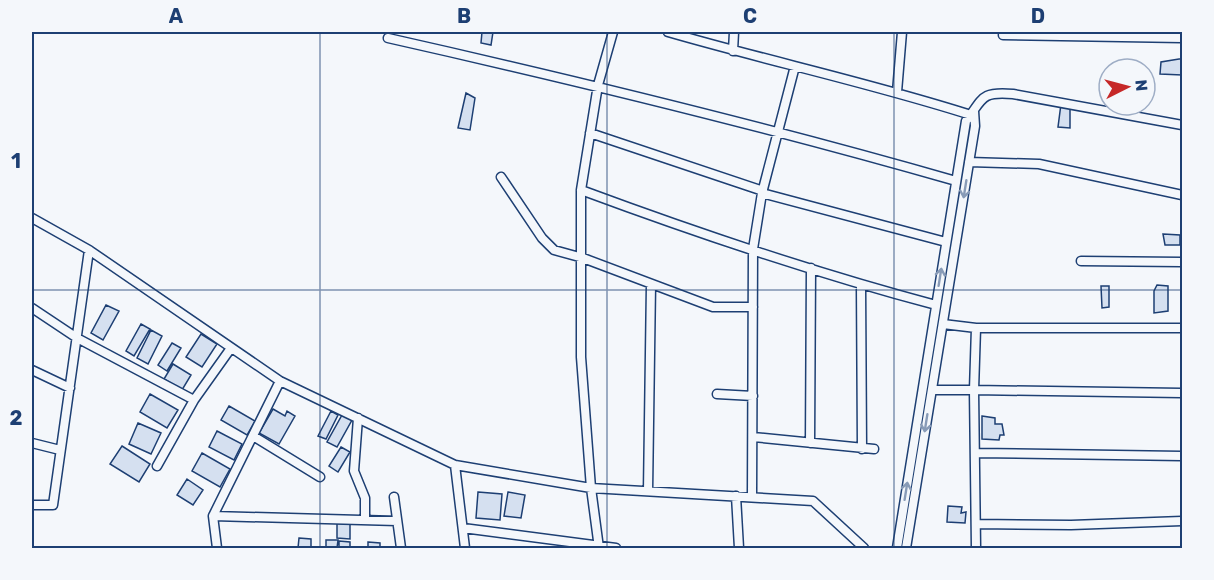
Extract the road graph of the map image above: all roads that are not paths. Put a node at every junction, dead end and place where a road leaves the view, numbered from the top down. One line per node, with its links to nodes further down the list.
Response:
1 (613, 32): 10 (street)
2 (668, 32): 8 (street)
3 (734, 32): 8 (street)
4 (902, 32): 11 (street)
5 (1003, 34): 7 (street)
6 (388, 38): 10 (street)
7 (1182, 38)
8 (733, 51): 9 (street)
9 (795, 66): 11 (street); 14 (street)
10 (598, 85): 14 (street); 15 (street)
11 (897, 92): 12 (street)
12 (965, 112): 13 (street); 16 (street); 18 (street)
13 (1182, 125)
14 (779, 131): 18 (street); 20 (street)
15 (590, 133): 19 (street); 20 (street)
16 (969, 162): 21 (street); 35 (street, one-way to 35)
17 (501, 177): 26 (street)
18 (956, 181): 23 (street)
19 (581, 190): 24 (street); 26 (street)
20 (763, 192): 23 (street); 24 (street)
21 (1182, 195)
22 (32, 218): 25 (street)
23 (946, 242): 32 (street, one-way to 23)
24 (753, 249): 29 (street); 33 (street)
25 (89, 250): 38 (street); 39 (street)
26 (583, 258): 30 (street); 62 (street)
27 (1081, 261): 28 (street)
28 (1182, 262)
29 (811, 268): 31 (street); 53 (street)
30 (651, 284): 33 (street); 63 (street)
31 (861, 285): 32 (street); 54 (street)
32 (936, 305): 82 (street, one-way to 32)
33 (753, 307): 47 (street)
34 (32, 308): 38 (street)
35 (943, 324): 36 (street); 43 (street)
36 (976, 328): 37 (street); 44 (street)
37 (1182, 328)
38 (77, 338): 42 (street); 48 (street)
39 (231, 348): 41 (street); 48 (street)
40 (32, 370): 42 (street)
41 (280, 381): 49 (street); 50 (street)
42 (70, 388): 56 (street)
43 (932, 390): 44 (street); 83 (street, one-way to 83)
44 (975, 390): 46 (street); 57 (street)
45 (717, 393): 47 (street)
46 (1182, 393)
47 (753, 396): 51 (street)
48 (194, 400): 60 (street)
49 (358, 418): 59 (street); 69 (street)
50 (253, 436): 61 (street); 68 (street)
51 (753, 437): 53 (street); 66 (street)
52 (32, 443): 56 (street)
53 (810, 443): 54 (street)
54 (862, 448): 55 (street)
55 (873, 449)
56 (60, 450): 67 (street)
57 (976, 453): 58 (street); 72 (street)
58 (1182, 456)
59 (455, 465): 62 (street); 73 (street)
60 (157, 466)
61 (320, 477)
62 (591, 488): 63 (street); 75 (street)
63 (648, 491): 64 (street)
64 (736, 496): 66 (street); 80 (street)
65 (394, 497): 70 (street)
66 (752, 497): 81 (street)
67 (32, 506)
68 (213, 516): 69 (street); 76 (street)
69 (365, 520): 70 (street)
70 (398, 521): 77 (street)
71 (1182, 521): 72 (street)
72 (976, 524): 84 (street)
73 (463, 528): 74 (street); 78 (street)
74 (547, 544): 75 (street)
75 (599, 547): 79 (street)
76 (217, 549)
77 (401, 549)
78 (465, 549)
79 (616, 549)
80 (739, 549)
81 (864, 549)
82 (897, 549)
83 (906, 549)
84 (976, 549)

